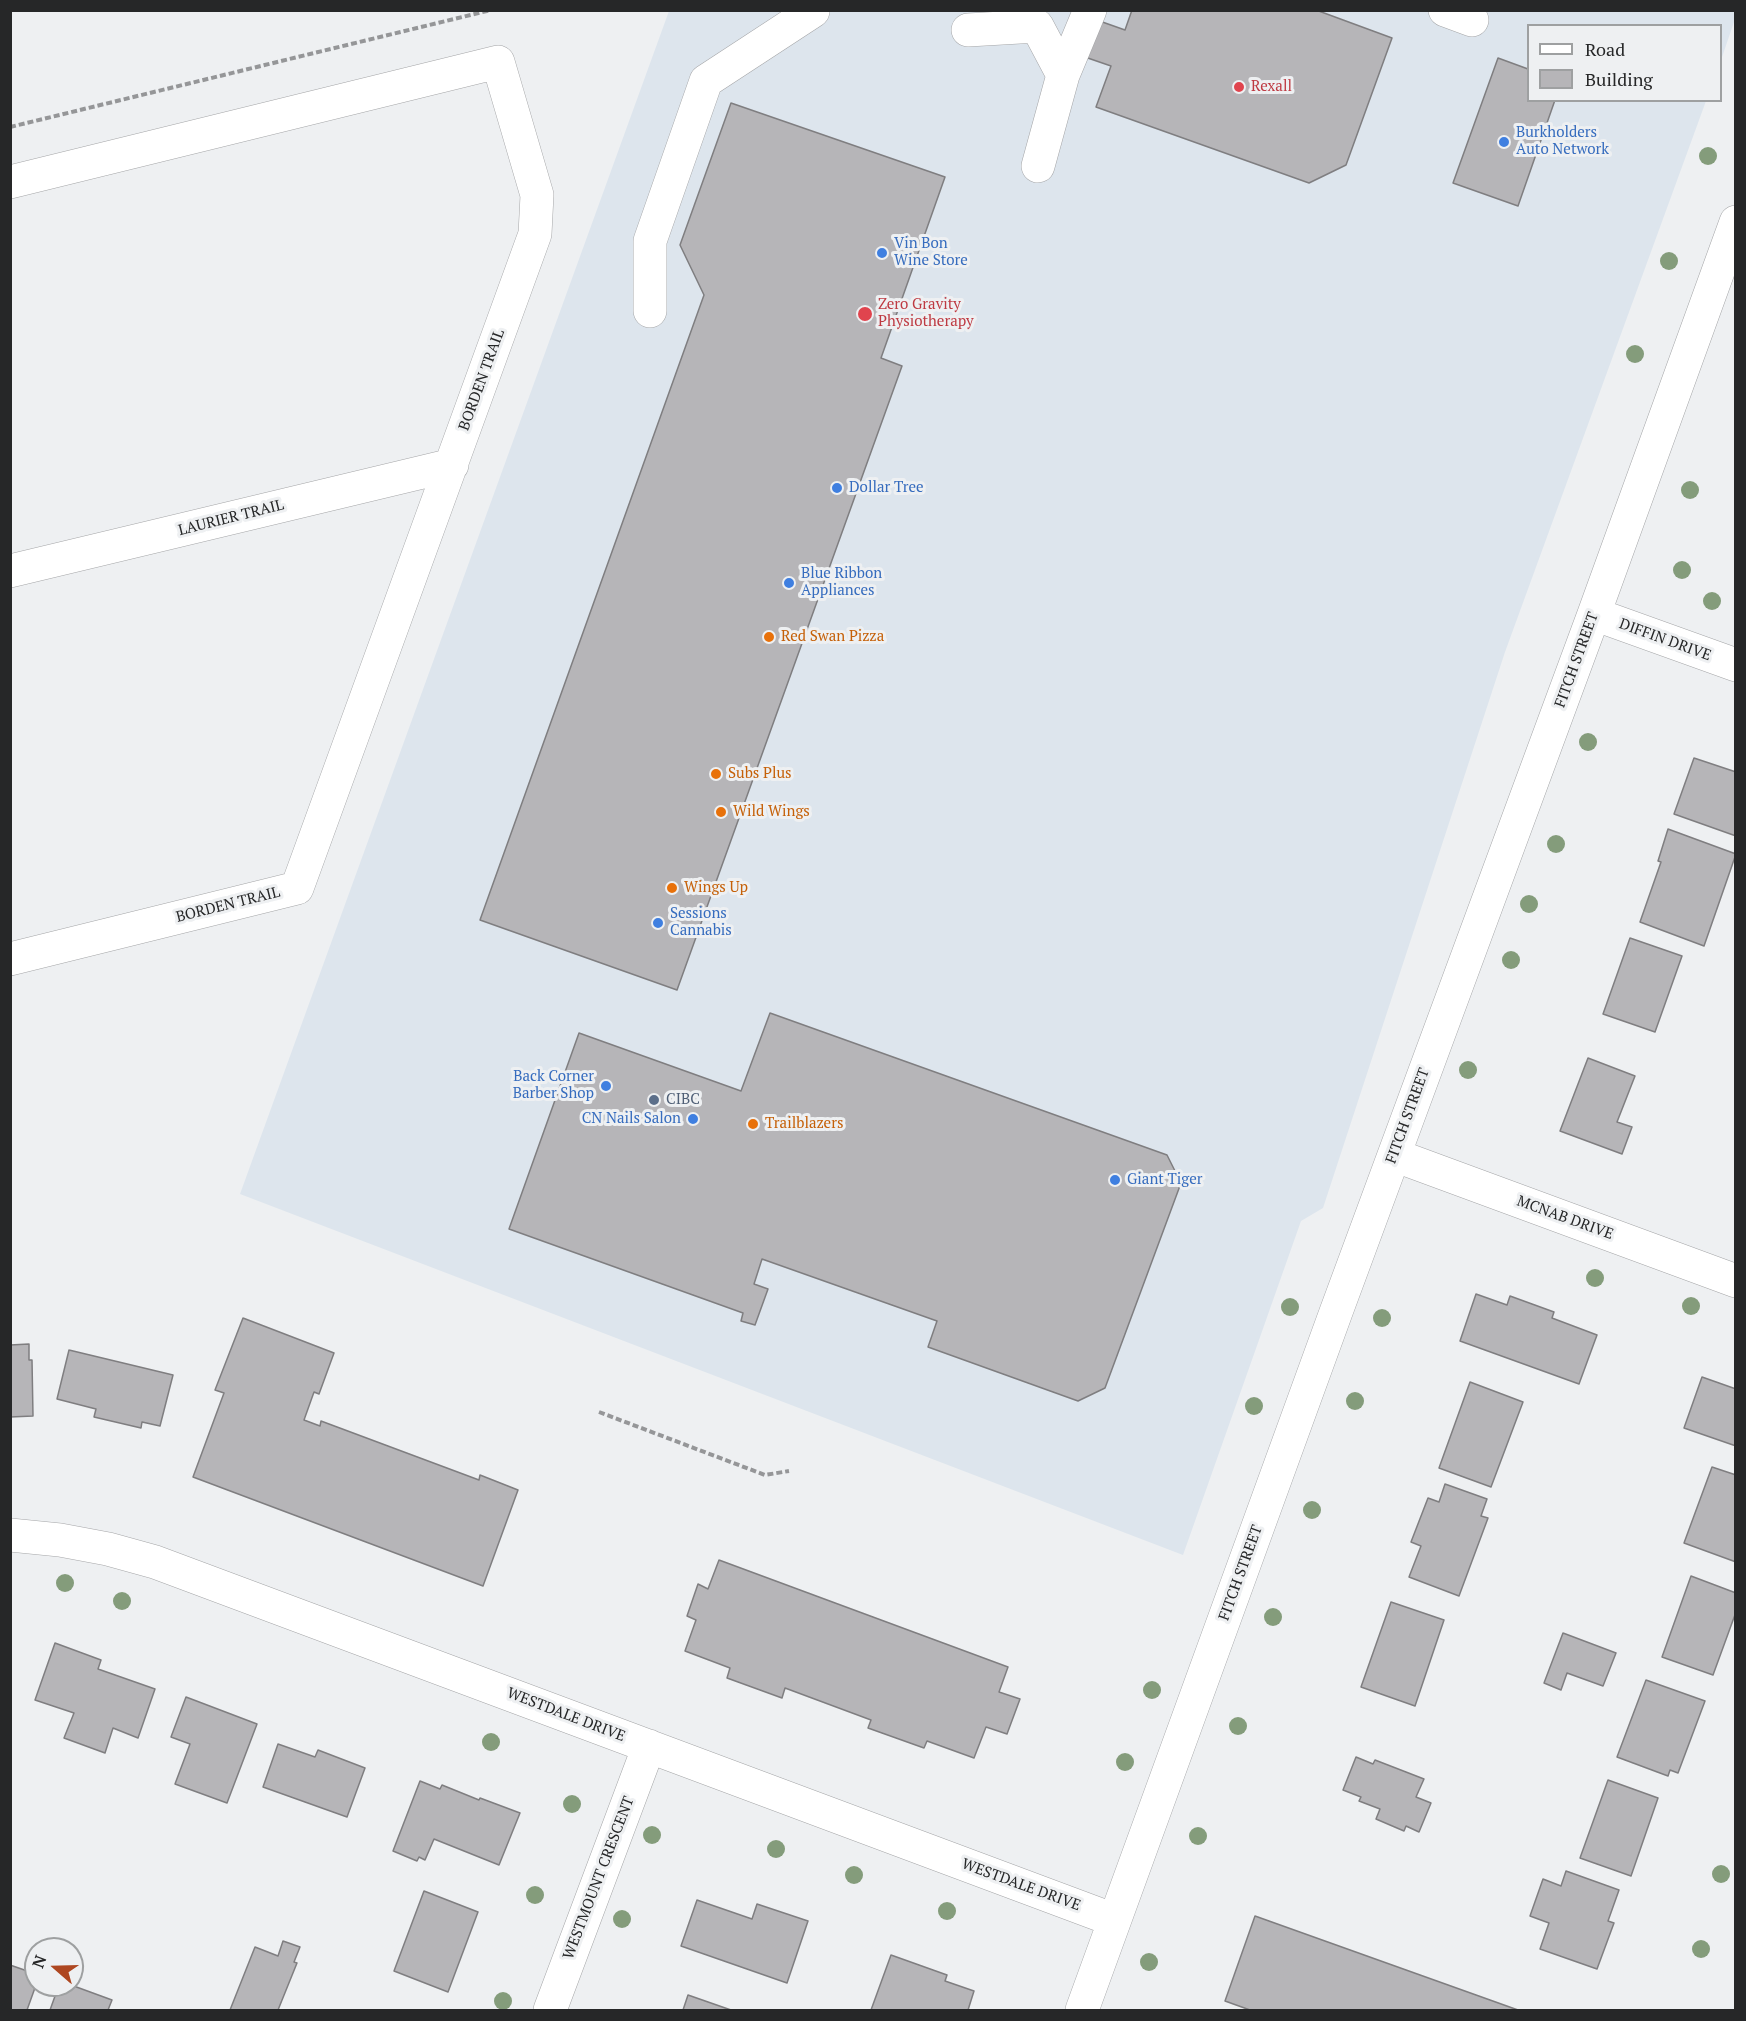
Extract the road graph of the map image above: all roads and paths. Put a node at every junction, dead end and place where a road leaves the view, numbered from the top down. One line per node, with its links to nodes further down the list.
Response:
1 (491, 10): 6 (path)
2 (1090, 10): 5 (street)
3 (813, 12): 10 (street)
4 (968, 30): 5 (street)
5 (1063, 75): 7 (street)
6 (10, 127)
7 (1038, 166)
8 (10, 182): 11 (street, BORDEN TRAIL)
9 (1736, 222): 13 (street, FITCH STREET)
10 (650, 311)
11 (452, 465): 12 (street, LAURIER TRAIL); 15 (street, BORDEN TRAIL)
12 (10, 572)
13 (1594, 614): 14 (street, DIFFIN DRIVE); 16 (street, FITCH STREET)
14 (1736, 665)
15 (10, 959)
16 (1394, 1155): 17 (street, MCNAB DRIVE); 22 (street, FITCH STREET)
17 (1736, 1281)
18 (599, 1412): 19 (path)
19 (789, 1471)
20 (10, 1535): 21 (street, WESTDALE DRIVE)
21 (649, 1746): 22 (street, WESTDALE DRIVE); 23 (street, WESTMOUNT CRESCENT)
22 (1114, 1920): 24 (street, FITCH STREET)
23 (550, 2010)
24 (1082, 2010)

